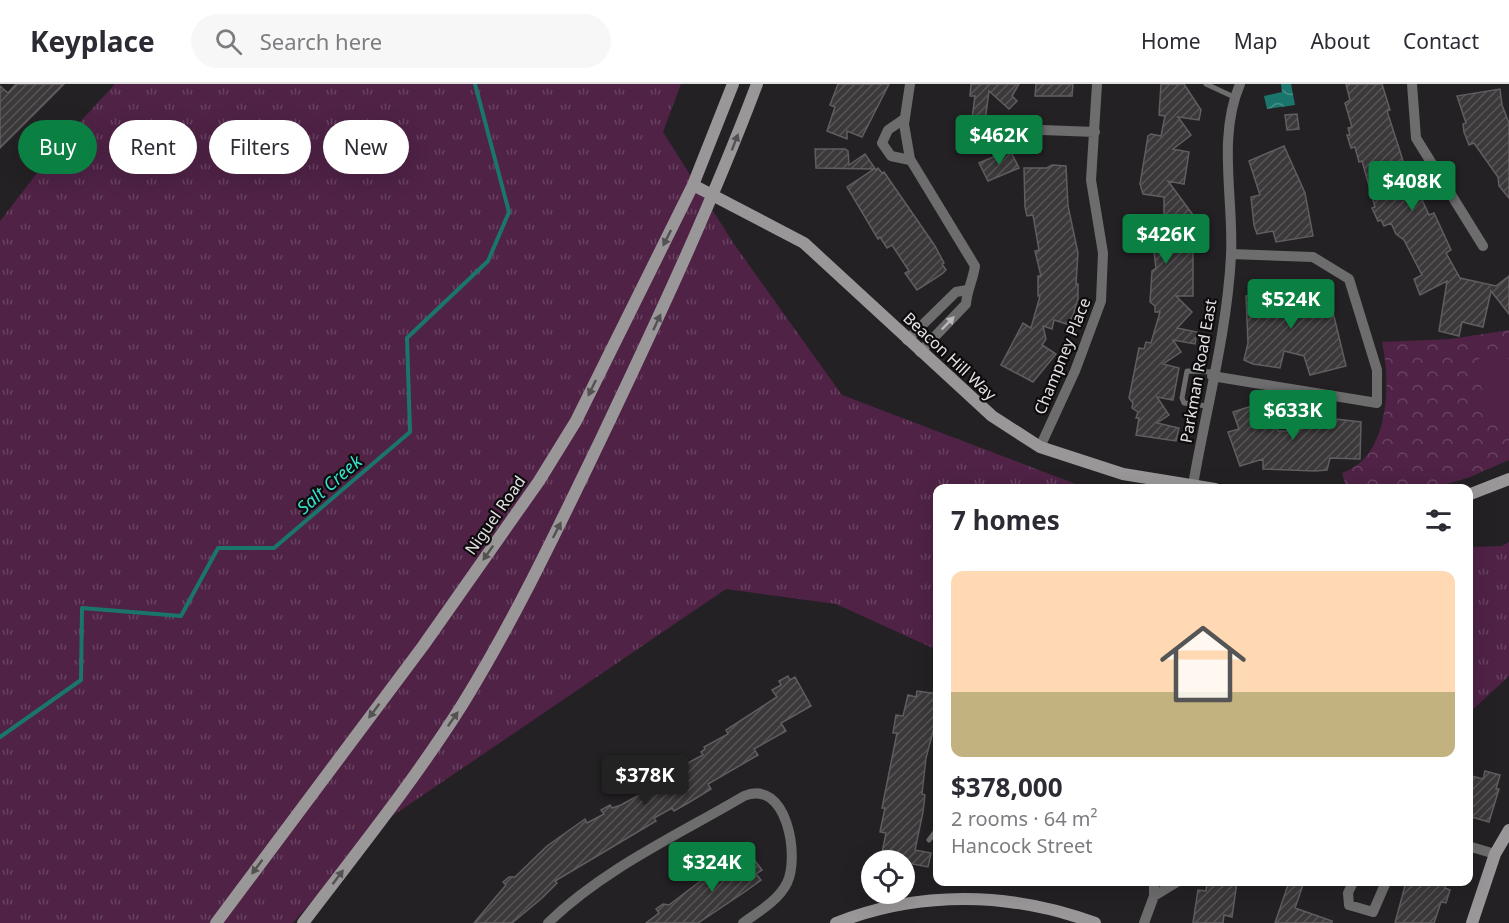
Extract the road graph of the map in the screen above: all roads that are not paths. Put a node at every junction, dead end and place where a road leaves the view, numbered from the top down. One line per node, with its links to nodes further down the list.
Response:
1 (732, 84): 13 (main road, Niguel Road)
2 (757, 84): 14 (main road, one-way to 2)
3 (910, 84): 9 (street)
4 (1097, 84): 11 (street, Champney Place)
5 (1206, 84): 8 (lane)
6 (1240, 84): 8 (street, Parkman Road East)
7 (1412, 84): 15 (street)
8 (1234, 97): 16 (street, Parkman Road East)
9 (904, 119): 12 (street); 12 (street)
10 (1042, 130): 11 (street)
11 (1095, 132): 22 (street, Champney Place)
12 (910, 160): 17 (street)
13 (693, 186): 14 (main road, Beacon Hill Way); 37 (main road, Niguel Road, one-way to 37)
14 (713, 196): 18 (main road, Beacon Hill Way); 38 (main road, one-way to 14)
15 (1483, 246)
16 (1231, 254): 20 (street, Parkman Road East); 20 (street)
17 (967, 290): 18 (street); 19 (street, one-way to 17)
18 (908, 340): 19 (main road, Beacon Hill Way)
19 (920, 352): 22 (main road, Beacon Hill Way)
20 (1213, 374): 21 (street, Parkman Road East); 21 (lane)
21 (1207, 406): 25 (street, Parkman Road East)
22 (1040, 447): 24 (main road, Beacon Hill Way)
23 (1509, 479): 26 (main road)
24 (1187, 484)
25 (1193, 484)
26 (1473, 493)
27 (1509, 830): 31 (main road)
28 (933, 835): 29 (lane)
29 (929, 840)
30 (1473, 847): 31 (street)
31 (1495, 854): 44 (main road)
32 (1154, 886): 36 (street)
33 (1170, 886): 36 (street)
34 (1351, 886): 35 (street)
35 (1384, 886)
36 (1154, 896): 43 (street)
37 (216, 923)
38 (303, 923)
39 (548, 923): 40 (street)
40 (743, 923)
41 (836, 923): 42 (main road)
42 (1095, 923)
43 (1144, 923)
44 (1472, 923)

